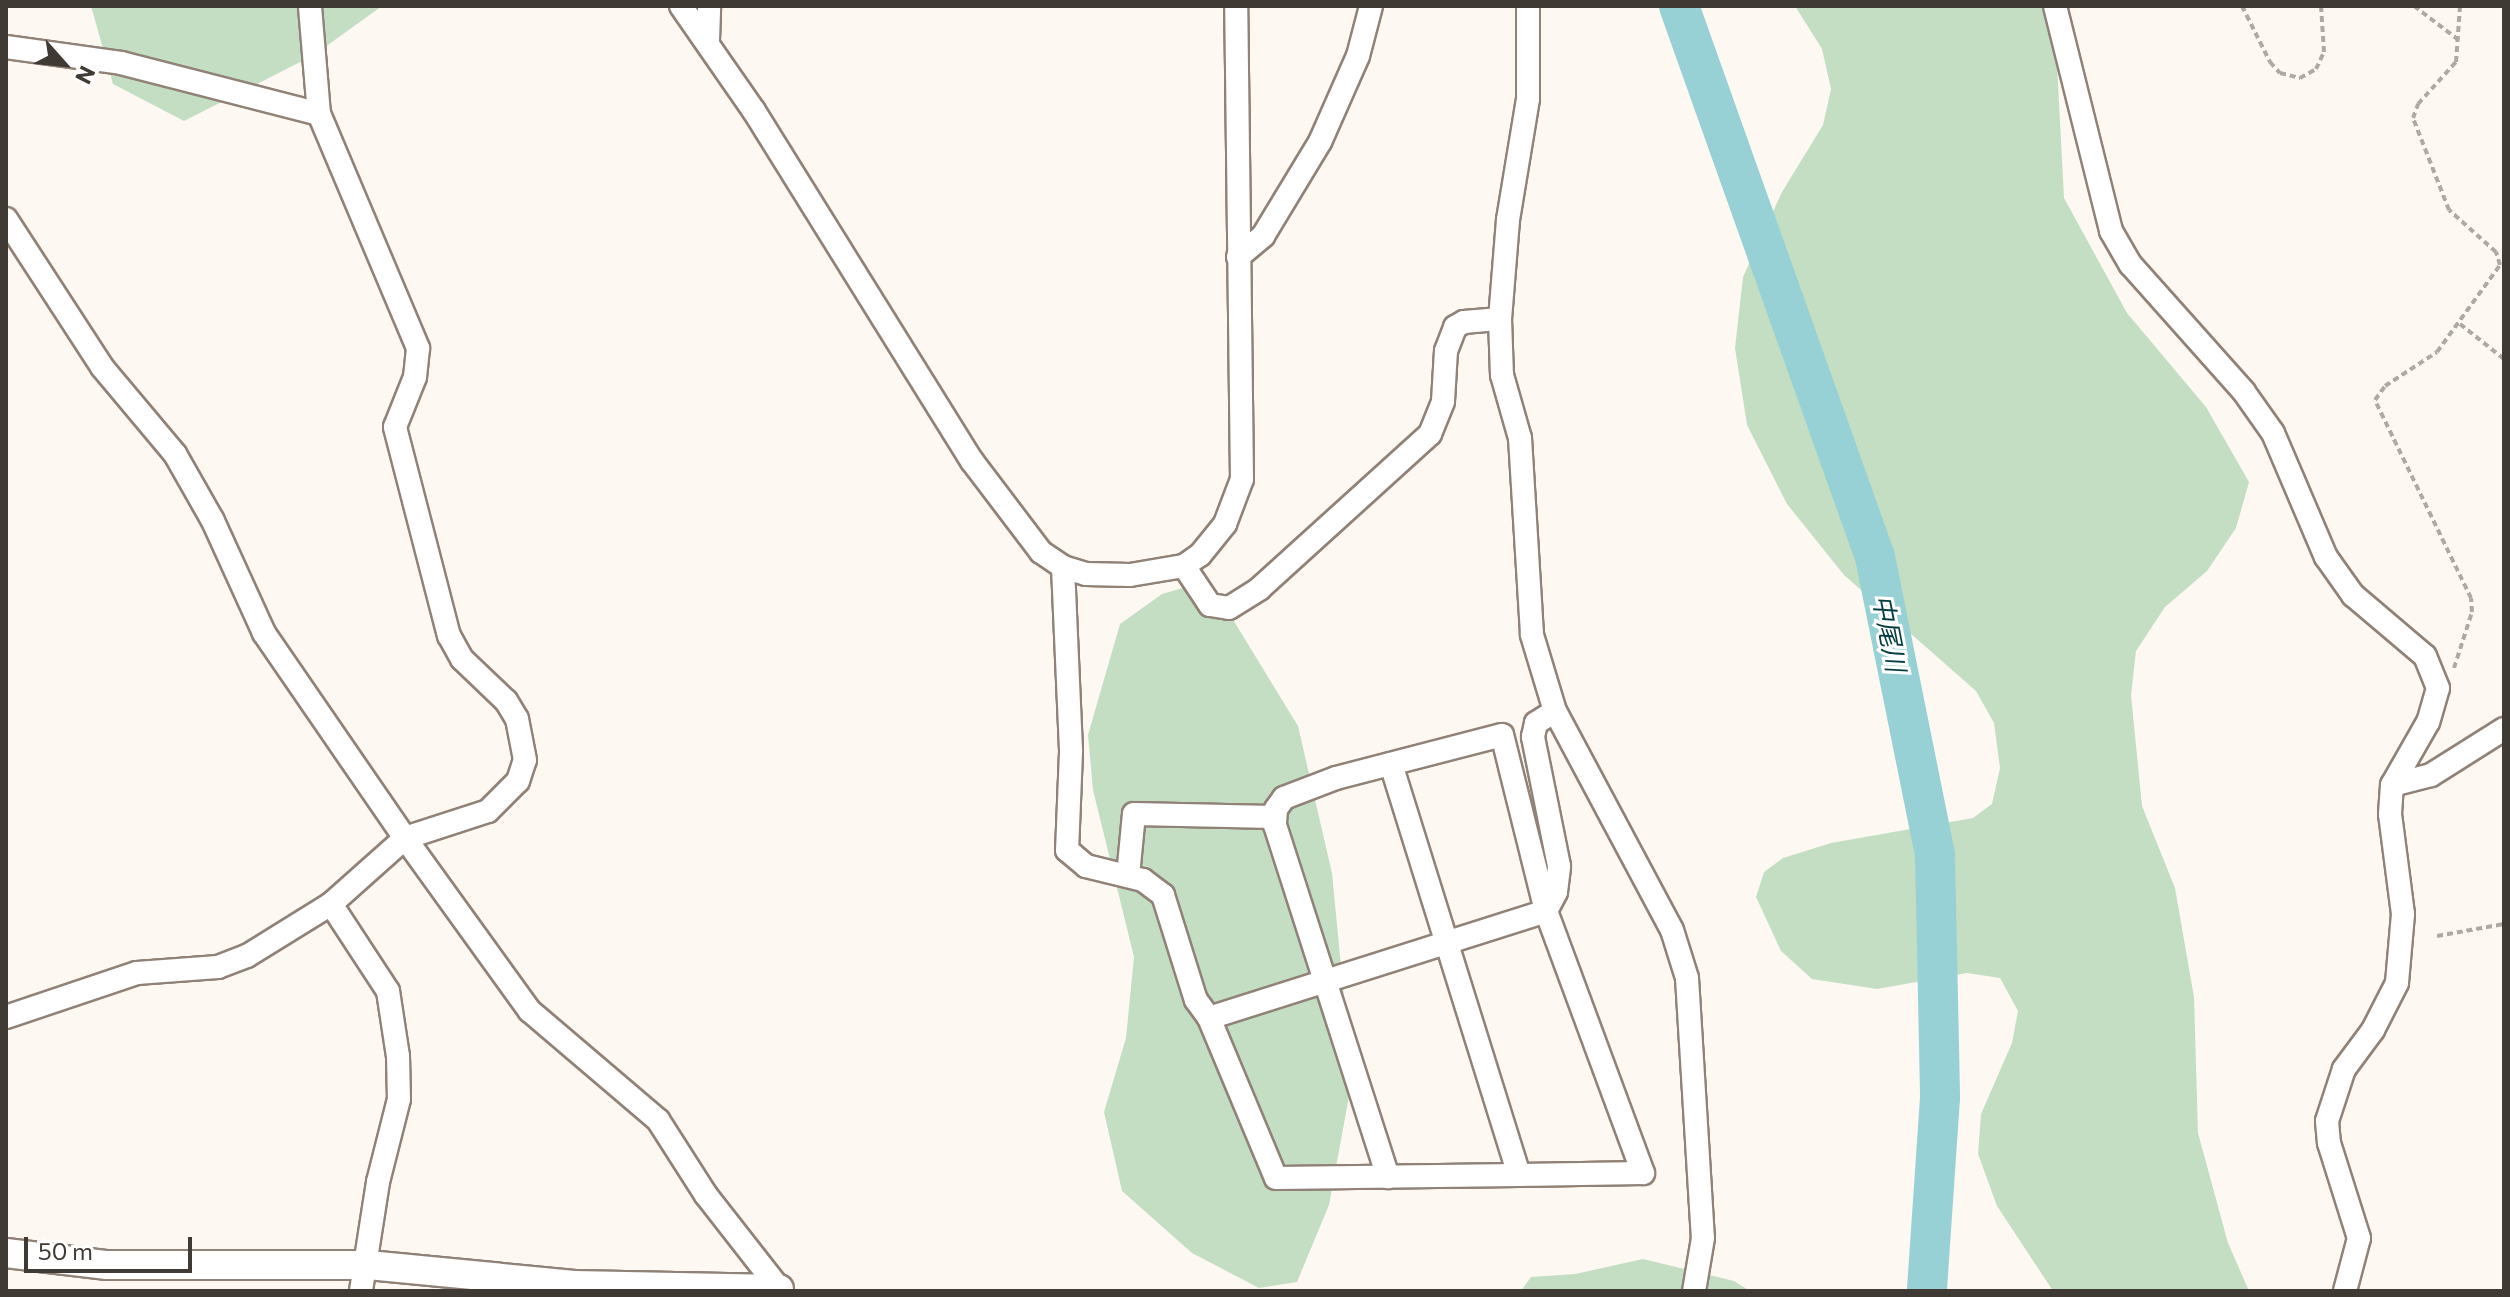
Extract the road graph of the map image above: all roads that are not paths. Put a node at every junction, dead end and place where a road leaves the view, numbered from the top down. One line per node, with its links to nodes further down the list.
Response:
1 (310, 6): 10 (street)
2 (681, 6): 8 (street)
3 (709, 6): 8 (street)
4 (1236, 6): 12 (street)
5 (1371, 6): 12 (street)
6 (1528, 6): 13 (street)
7 (2055, 6): 19 (street)
8 (708, 40): 15 (street)
9 (6, 47): 10 (street)
10 (319, 114): 21 (street)
11 (6, 219): 21 (street)
12 (1238, 257): 14 (street)
13 (1500, 319): 14 (street); 16 (street)
14 (1184, 566): 15 (street)
15 (1063, 567): 22 (street)
16 (1555, 711): 24 (street); 34 (street)
17 (2504, 729): 19 (street)
18 (1391, 764): 20 (street); 24 (street); 25 (street)
19 (2392, 785): 35 (street)
20 (1274, 817): 22 (street); 26 (street)
21 (405, 838): 23 (street); 33 (street)
22 (1128, 876): 28 (street)
23 (331, 904): 27 (street); 32 (street)
24 (1546, 911): 25 (street); 29 (street)
25 (1447, 942): 26 (street); 29 (street)
26 (1325, 981): 28 (street); 30 (street)
27 (6, 1017)
28 (1209, 1018): 30 (street)
29 (1519, 1175): 30 (street)
30 (1388, 1177)
31 (6, 1253): 32 (street)
32 (364, 1278): 33 (street)
33 (780, 1290)
34 (1694, 1291)
35 (2345, 1291)

